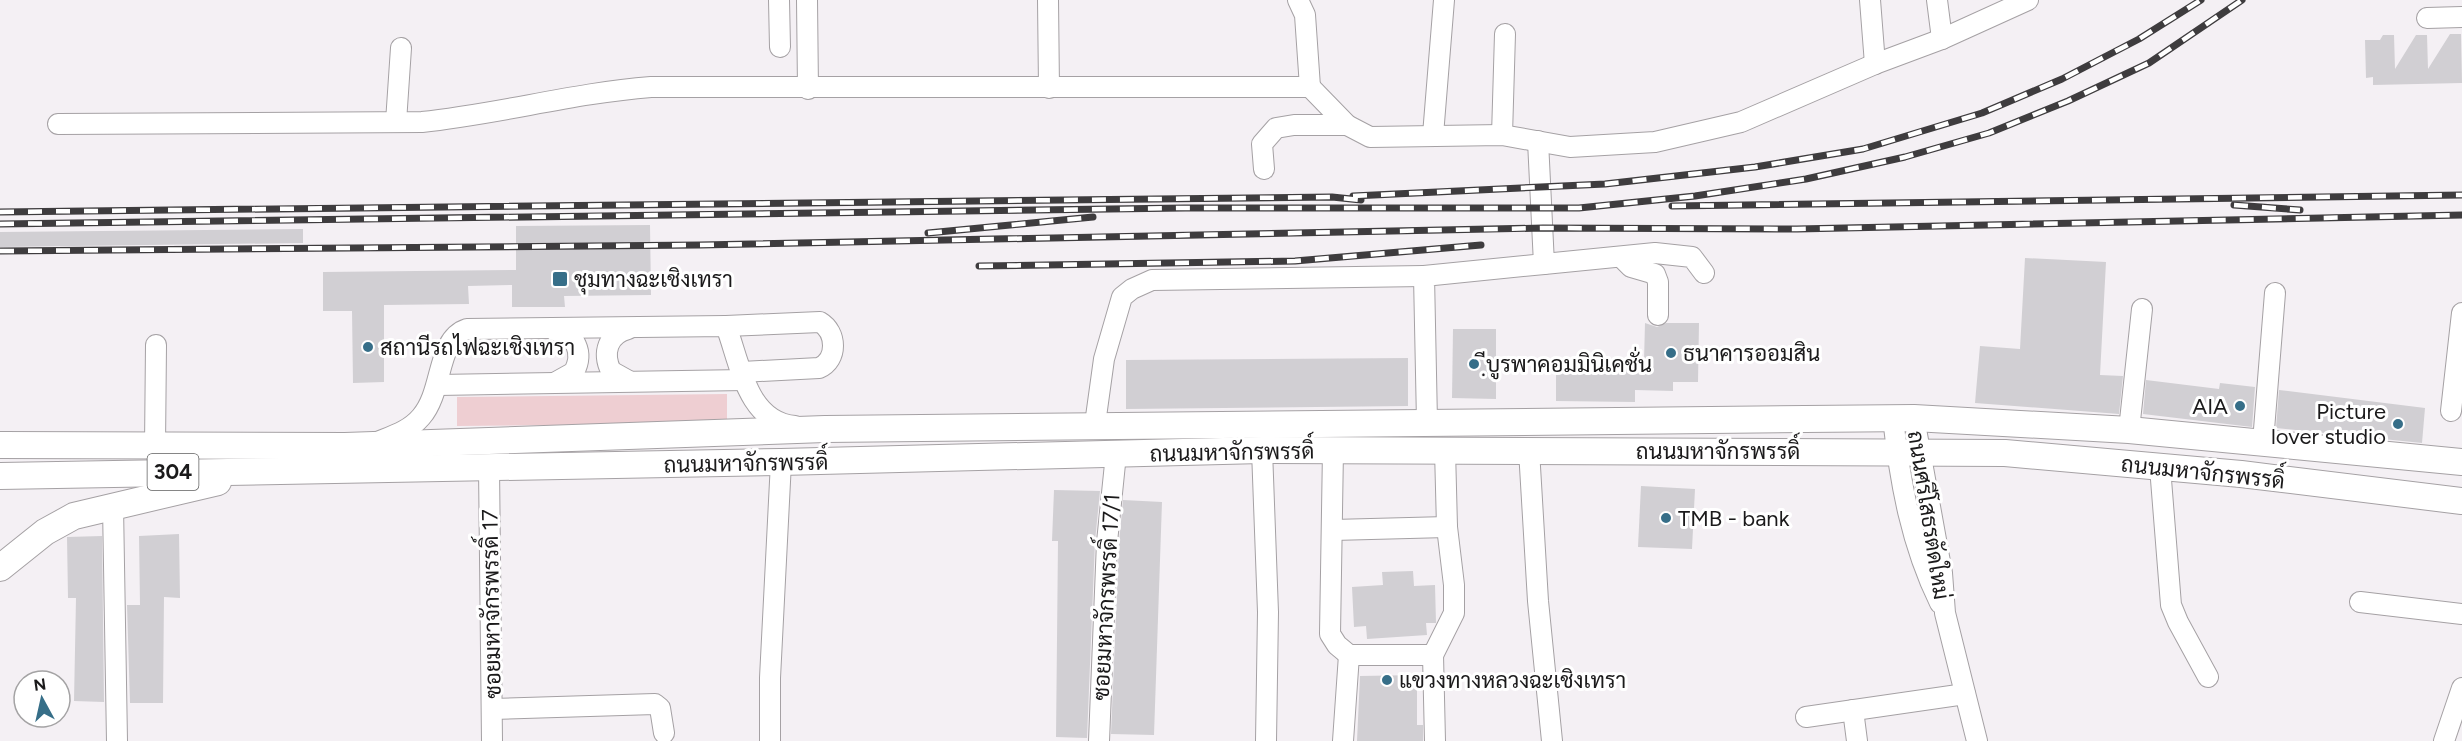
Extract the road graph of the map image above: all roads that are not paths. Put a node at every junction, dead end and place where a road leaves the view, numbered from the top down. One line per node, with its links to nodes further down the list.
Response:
1 (779, 0): 13 (street)
2 (807, 0): 17 (street)
3 (1048, 0): 18 (street)
4 (1298, 0): 16 (street)
5 (1444, 0): 22 (street)
6 (1870, 0): 15 (street)
7 (1937, 0): 12 (street)
8 (2028, 0): 12 (street)
9 (2462, 17): 10 (street)
10 (2427, 18)
11 (1505, 34): 23 (street)
12 (1942, 39): 15 (street)
13 (780, 47)
14 (401, 48): 19 (street)
15 (1875, 64): 24 (street)
16 (1310, 87): 18 (street); 21 (street)
17 (808, 88): 18 (street); 19 (street)
18 (1048, 88)
19 (396, 122): 20 (street)
20 (58, 124)
21 (1347, 125): 22 (street); 25 (street)
22 (1433, 135): 23 (street)
23 (1502, 135): 24 (street)
24 (1538, 141): 27 (street)
25 (1264, 169)
26 (1622, 258): 27 (street); 28 (street); 33 (street)
27 (1544, 264): 29 (street)
28 (1704, 273)
29 (1424, 276): 45 (street); 46 (street)
30 (2275, 293): 49 (street)
31 (2142, 309): 48 (street)
32 (2462, 313): 38 (street)
33 (1658, 315)
34 (726, 326): 36 (street); 39 (street); 39 (street)
35 (552, 329): 36 (street); 41 (street); 42 (street)
36 (628, 329): 40 (street)
37 (156, 345): 51 (street)
38 (2460, 350): 43 (street)
39 (743, 376): 40 (street); 47 (street)
40 (632, 381): 41 (street)
41 (553, 382): 42 (street)
42 (438, 385): 58 (street)
43 (2451, 411)
44 (1903, 418): 45 (main road, ถนนมหาจักรพรรดิ์); 48 (main road, ถนนมหาจักรพรรดิ์); 56 (street, ถนนศรีโสธรตัดใหม่)
45 (1427, 422): 46 (main road, ถนนมหาจักรพรรดิ์)
46 (1095, 424): 47 (main road, ถนนมหาจักรพรรดิ์)
47 (825, 429): 58 (main road, ถนนมหาจักรพรรดิ์)
48 (2129, 430): 49 (main road, ถนนมหาจักรพรรดิ์)
49 (2263, 442): 60 (main road, ถนนมหาจักรพรรดิ์)
50 (0, 445): 51 (main road, ถนนมหาจักรพรรดิ์ / 304)
51 (155, 446): 58 (main road, ถนนมหาจักรพรรดิ์ / 304)
52 (1262, 450): 53 (main road, ถนนมหาจักรพรรดิ์); 57 (main road, ถนนมหาจักรพรรดิ์); 85 (street)
53 (1333, 450): 54 (main road, ถนนมหาจักรพรรดิ์); 68 (street)
54 (1446, 450): 55 (main road, ถนนมหาจักรพรรดิ์); 67 (street)
55 (1530, 450): 56 (main road, ถนนมหาจักรพรรดิ์); 88 (street)
56 (1908, 452): 62 (main road, ถนนมหาจักรพรรดิ์); 76 (street, ถนนศรีโสธรตัดใหม่)
57 (1116, 454): 59 (main road, ถนนมหาจักรพรรดิ์); 84 (street, ซอยมหาจักรพรรดิ์ 17/1)
58 (345, 458): 61 (main road, ถนนมหาจักรพรรดิ์); 63 (main road, ถนนมหาจักรพรรดิ์ / 304)
59 (781, 462): 61 (main road, ถนนมหาจักรพรรดิ์); 83 (street)
60 (2462, 462)
61 (489, 467): 77 (street, ซอยมหาจักรพรรดิ์ 17)
62 (2160, 468): 65 (main road, ถนนมหาจักรพรรดิ์); 74 (street)
63 (265, 471): 64 (main road, ถนนมหาจักรพรรดิ์ / 304); 66 (main road)
64 (0, 476)
65 (2462, 501)
66 (113, 506): 69 (main road); 81 (street)
67 (1447, 527): 68 (street); 73 (street)
68 (1334, 530): 72 (street)
69 (0, 568)
70 (2360, 602): 71 (street)
71 (2462, 614)
72 (1349, 655): 73 (street); 86 (street)
73 (1432, 655): 87 (street)
74 (2208, 676)
75 (2462, 688): 91 (street)
76 (1965, 694): 78 (street); 90 (street, ถนนศรีโสธรตัดใหม่)
77 (492, 709): 80 (street); 82 (street, ซอยมหาจักรพรรดิ์ 17)
78 (1853, 710): 79 (street); 89 (street)
79 (1806, 717)
80 (664, 733)
81 (117, 741)
82 (492, 741)
83 (770, 741)
84 (1099, 741)
85 (1266, 741)
86 (1342, 741)
87 (1435, 741)
88 (1552, 741)
89 (1857, 741)
90 (1977, 741)
91 (2444, 741)

